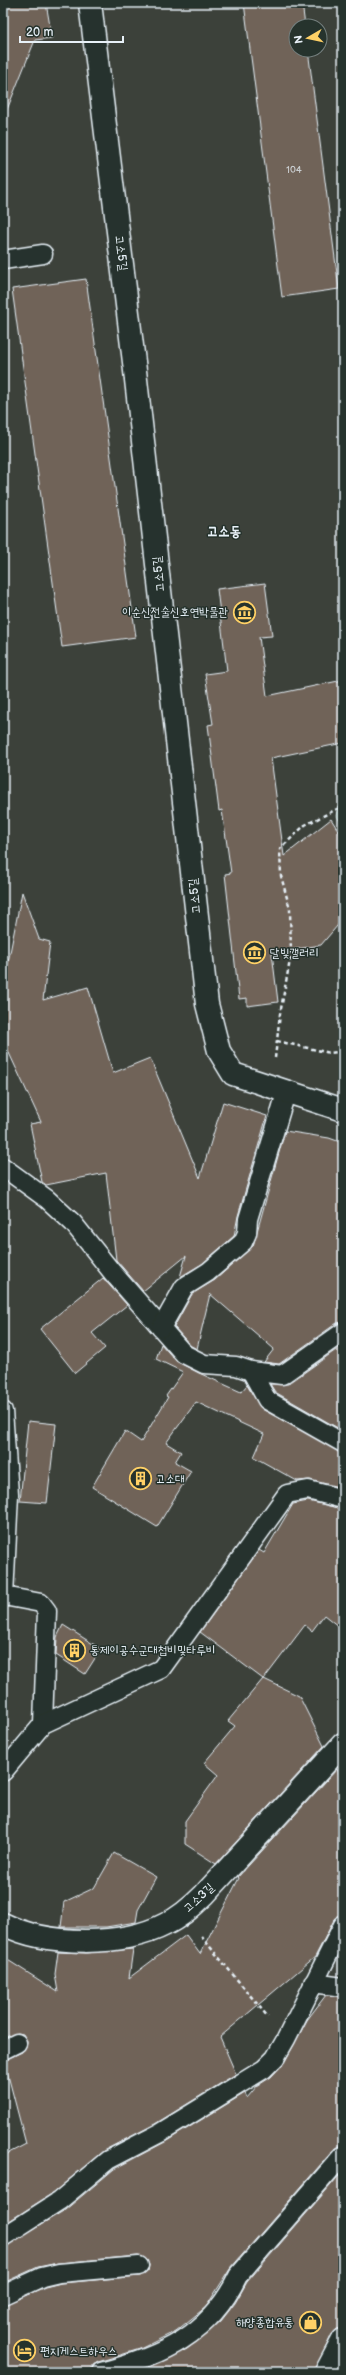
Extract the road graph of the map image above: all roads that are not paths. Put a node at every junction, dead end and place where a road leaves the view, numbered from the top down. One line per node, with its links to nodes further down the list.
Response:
1 (90, 3): 4 (street, 고소5길)
2 (43, 254): 3 (lane)
3 (3, 260)
4 (278, 1090): 5 (street, 고소5길); 7 (lane)
5 (343, 1110)
6 (3, 1167): 7 (lane)
7 (161, 1328): 9 (lane)
8 (343, 1332): 9 (lane)
9 (251, 1372): 11 (lane)
10 (3, 1410): 13 (lane)
11 (343, 1443)
12 (343, 1499): 13 (lane)
13 (43, 1724): 15 (lane)
14 (343, 1744): 16 (street, 고소3길)
15 (3, 1772)
16 (3, 1924)
17 (343, 1925): 18 (lane)
18 (313, 1983): 19 (lane); 21 (lane)
19 (343, 1987)
20 (343, 2155): 25 (lane)
21 (3, 2237)
22 (140, 2266): 23 (lane)
23 (3, 2295)
24 (343, 2340): 26 (street)
25 (101, 2372)
26 (326, 2372)

